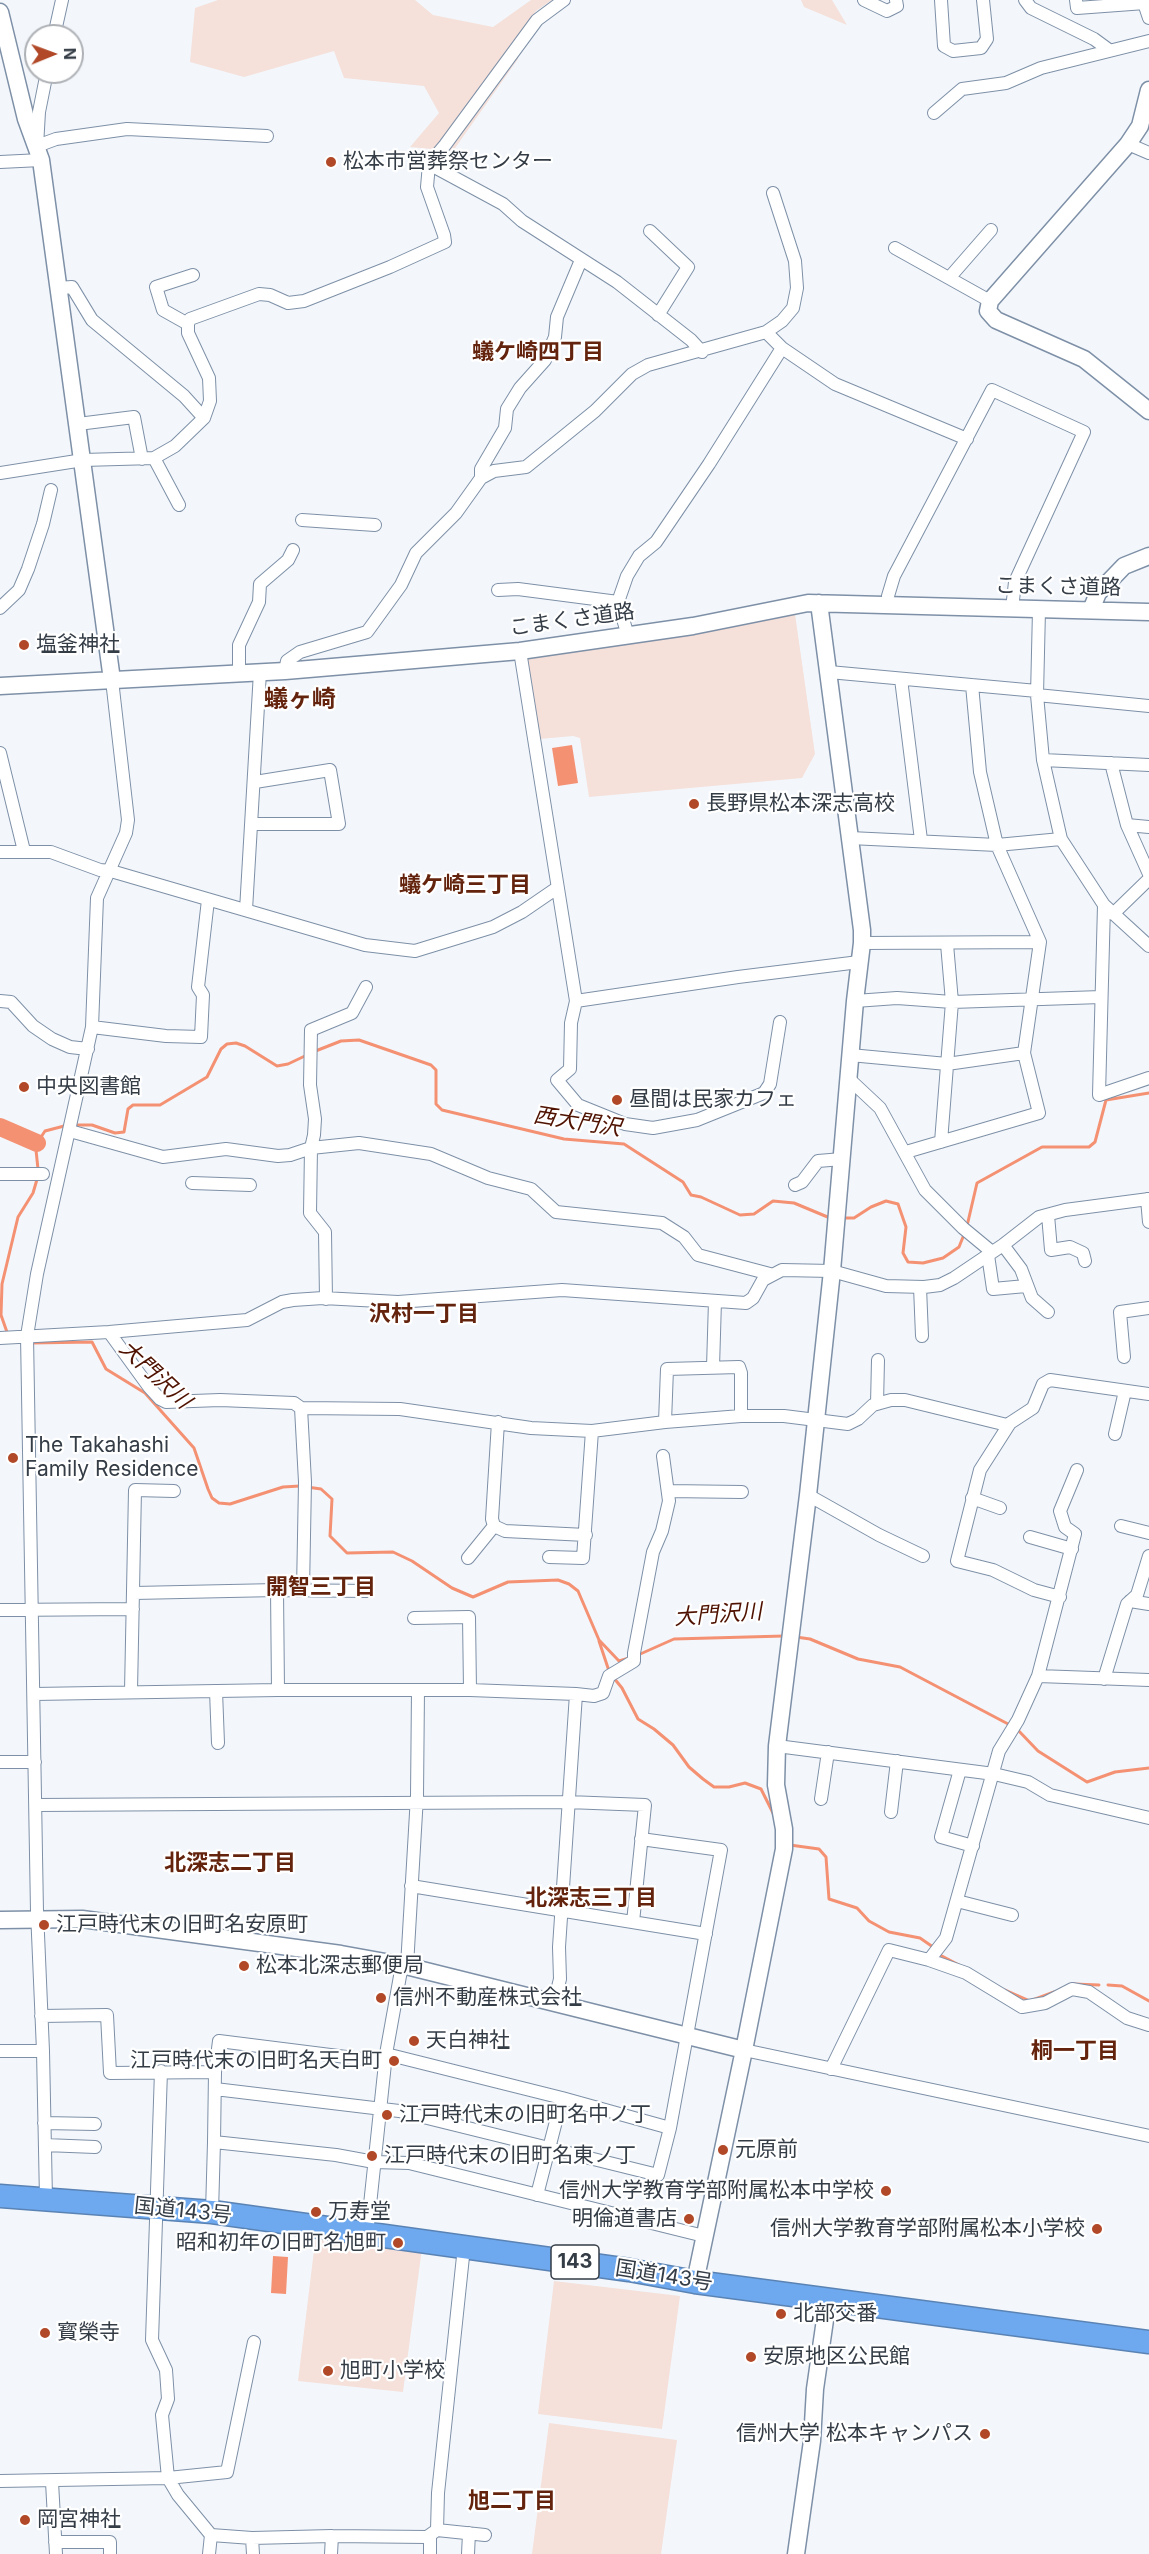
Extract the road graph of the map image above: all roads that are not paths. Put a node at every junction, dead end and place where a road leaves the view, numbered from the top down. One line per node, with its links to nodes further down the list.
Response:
1 (62, 0): 12 (street)
2 (564, 0): 24 (street)
3 (864, 0): 4 (street)
4 (896, 0)
5 (941, 0): 6 (street)
6 (983, 0)
7 (1025, 0): 15 (street)
8 (1076, 0): 9 (street)
9 (1144, 2): 11 (street)
10 (0, 12): 13 (street)
11 (1149, 18)
12 (57, 24)
13 (3, 37): 21 (street)
14 (1149, 41): 15 (street)
15 (1109, 50): 18 (street)
16 (45, 84): 21 (street)
17 (1149, 90): 20 (street)
18 (934, 113)
19 (267, 136): 21 (street)
20 (1128, 144): 22 (street); 33 (street)
21 (39, 153): 23 (street); 32 (street)
22 (1149, 153)
23 (0, 162)
24 (429, 164): 29 (street); 35 (street)
25 (773, 193): 36 (street)
26 (992, 230): 31 (street)
27 (650, 231): 34 (street)
28 (895, 248): 31 (street)
29 (581, 261): 34 (street); 46 (street)
30 (193, 275): 35 (street)
31 (950, 277): 33 (street)
32 (58, 288): 40 (street); 41 (street)
33 (990, 301): 39 (street)
34 (658, 315): 38 (street)
35 (188, 324): 40 (street)
36 (766, 332): 37 (street); 38 (street)
37 (782, 348): 42 (street); 55 (street)
38 (702, 352): 46 (street)
39 (1149, 411)
40 (204, 418): 43 (street)
41 (78, 424): 43 (street); 44 (street)
42 (967, 439): 54 (street); 58 (street)
43 (148, 458): 44 (street); 48 (street)
44 (83, 460): 45 (street); 69 (street)
45 (0, 473)
46 (481, 478): 64 (street)
47 (51, 490): 57 (street)
48 (179, 505)
49 (302, 520): 50 (street)
50 (375, 525)
51 (293, 550): 65 (street)
52 (1149, 556): 60 (street)
53 (498, 590): 55 (street)
54 (888, 596)
55 (618, 602): 62 (street)
56 (819, 603): 58 (street, こまくさ道路); 62 (street, こまくさ道路); 67 (street)
57 (0, 608)
58 (1012, 609): 59 (street, こまくさ道路)
59 (1039, 610): 60 (street, こまくさ道路); 72 (street)
60 (1091, 610): 61 (street, こまくさ道路)
61 (1149, 612)
62 (628, 636): 63 (street, こまくさ道路)
63 (520, 651): 64 (street, こまくさ道路); 91 (street)
64 (285, 671): 66 (street, こまくさ道路)
65 (239, 672): 66 (street, こまくさ道路); 69 (street, こまくさ道路)
66 (260, 672): 78 (street)
67 (829, 672): 68 (street); 82 (street)
68 (901, 679): 70 (street); 84 (street)
69 (112, 680): 71 (street, こまくさ道路); 88 (street)
70 (972, 685): 72 (street); 85 (street)
71 (0, 686)
72 (1037, 693): 73 (street); 75 (street)
73 (1149, 706)
74 (0, 753): 86 (street)
75 (1043, 760): 76 (street); 83 (street)
76 (1111, 763): 77 (street); 80 (street)
77 (1149, 765)
78 (255, 782): 79 (street); 79 (street)
79 (252, 824): 94 (street)
80 (1127, 825): 81 (street); 89 (street)
81 (1149, 826)
82 (850, 838): 84 (street); 96 (street)
83 (1061, 839): 85 (street); 93 (street)
84 (921, 840): 85 (street)
85 (998, 845): 95 (street)
86 (24, 851): 87 (street); 88 (street)
87 (0, 852)
88 (111, 871): 92 (street); 108 (street)
89 (1149, 874)
90 (1149, 879): 93 (street)
91 (557, 888): 94 (street); 104 (street)
92 (208, 900): 94 (street); 108 (street)
93 (1109, 909): 98 (street); 101 (street)
94 (246, 910)
95 (1040, 942): 97 (street); 102 (street)
96 (862, 943): 97 (street); 99 (street)
97 (948, 944): 106 (street)
98 (1149, 946)
99 (859, 962): 104 (street); 105 (street)
100 (366, 987): 117 (street)
101 (1101, 997): 102 (street); 114 (street)
102 (1032, 999): 106 (street); 110 (street)
103 (0, 1001): 109 (street)
104 (576, 1001): 107 (street)
105 (855, 1001): 106 (street); 111 (street)
106 (952, 1002): 112 (street)
107 (780, 1022)
108 (92, 1027): 109 (street)
109 (88, 1049): 115 (street)
110 (1024, 1053): 112 (street); 116 (street)
111 (850, 1055): 112 (street); 113 (street)
112 (947, 1064): 116 (street)
113 (848, 1078): 118 (street); 119 (street)
114 (1149, 1078)
115 (71, 1127): 117 (street); 142 (street)
116 (941, 1142): 118 (street)
117 (311, 1148): 132 (street); 135 (street)
118 (906, 1152): 129 (street)
119 (842, 1159): 124 (street); 131 (street)
120 (0, 1174): 121 (street)
121 (39, 1174)
122 (192, 1183): 123 (street)
123 (250, 1185)
124 (795, 1185)
125 (1148, 1199): 126 (street); 127 (street)
126 (1048, 1215): 128 (street); 130 (street)
127 (1149, 1222)
128 (1004, 1245): 129 (street); 133 (street)
129 (990, 1254): 133 (street); 134 (street)
130 (1084, 1262)
131 (832, 1271): 132 (street); 134 (street); 151 (street)
132 (770, 1274): 136 (street)
133 (1026, 1286): 138 (street)
134 (920, 1287): 140 (street)
135 (326, 1299): 136 (street); 139 (street)
136 (715, 1301): 145 (street)
137 (1149, 1308): 143 (street)
138 (1048, 1312)
139 (109, 1332): 142 (street); 149 (street)
140 (922, 1336)
141 (6, 1338): 142 (street)
142 (27, 1341): 184 (street)
143 (1124, 1357)
144 (878, 1360): 148 (street)
145 (713, 1367): 150 (street); 153 (street)
146 (1125, 1391): 147 (street); 154 (street); 156 (street)
147 (1149, 1394)
148 (877, 1404): 151 (street); 154 (street)
149 (301, 1408): 152 (street); 176 (street)
150 (741, 1416): 151 (street); 153 (street)
151 (816, 1420): 162 (street)
152 (498, 1422): 155 (street); 165 (street)
153 (665, 1422): 155 (street)
154 (1010, 1423): 163 (street)
155 (592, 1431): 168 (street)
156 (1115, 1434)
157 (663, 1456): 160 (street)
158 (1077, 1470): 170 (street)
159 (174, 1491): 178 (street)
160 (668, 1491): 161 (street); 195 (street)
161 (742, 1492)
162 (808, 1495): 171 (street); 197 (street)
163 (972, 1498): 164 (street); 179 (street)
164 (1000, 1508)
165 (494, 1526): 168 (street); 174 (street)
166 (1121, 1526): 167 (street)
167 (1149, 1533)
168 (586, 1535): 173 (street)
169 (1030, 1537): 170 (street)
170 (1072, 1549): 179 (street)
171 (923, 1556)
172 (1149, 1556): 180 (street)
173 (549, 1557)
174 (468, 1558)
175 (277, 1590): 176 (street); 178 (street); 189 (street)
176 (303, 1590): 177 (street)
177 (367, 1591)
178 (134, 1593): 182 (street)
179 (1060, 1597): 186 (street)
180 (1130, 1601): 181 (street); 187 (street)
181 (1149, 1604)
182 (133, 1609): 184 (street); 192 (street)
183 (0, 1610): 184 (street)
184 (32, 1610): 194 (street)
185 (414, 1618): 191 (street)
186 (1038, 1676): 187 (street); 203 (street)
187 (1104, 1679): 188 (street)
188 (1149, 1680)
189 (278, 1690): 190 (street); 193 (street)
190 (418, 1690): 191 (street); 205 (street)
191 (470, 1690): 195 (street)
192 (131, 1691): 193 (street); 194 (street)
193 (216, 1691): 196 (street)
194 (34, 1694): 201 (street)
195 (576, 1694): 206 (street)
196 (218, 1743)
197 (777, 1746): 198 (street); 226 (street)
198 (828, 1752): 199 (street); 204 (street)
199 (897, 1761): 202 (street); 208 (street)
200 (0, 1762): 201 (street)
201 (35, 1762): 207 (street)
202 (960, 1770): 203 (street); 211 (street)
203 (994, 1774): 209 (street); 211 (street)
204 (821, 1798)
205 (416, 1802): 206 (street); 207 (street); 212 (street)
206 (568, 1802): 210 (street); 214 (street)
207 (36, 1805): 216 (street)
208 (891, 1812)
209 (1149, 1818)
210 (641, 1839): 218 (street); 219 (street)
211 (973, 1846): 213 (street)
212 (411, 1886): 214 (street); 221 (street)
213 (957, 1901): 215 (street); 220 (street)
214 (563, 1911): 218 (street); 222 (street)
215 (1012, 1915)
216 (38, 1919): 217 (street); 221 (street); 223 (street)
217 (0, 1920)
218 (633, 1922): 219 (street)
219 (706, 1934): 225 (street)
220 (929, 1960): 224 (street); 230 (street)
221 (405, 1965): 222 (street); 229 (street)
222 (554, 2003): 225 (street)
223 (41, 2016): 228 (street); 231 (street)
224 (1149, 2025)
225 (687, 2036): 226 (street); 238 (street)
226 (744, 2050): 230 (street); 251 (street)
227 (0, 2051): 228 (street)
228 (43, 2051): 236 (street)
229 (386, 2058): 232 (street); 234 (street); 235 (street)
230 (831, 2069): 239 (street)
231 (161, 2071): 232 (street); 248 (street)
232 (215, 2072): 233 (street)
233 (215, 2089): 235 (street); 240 (street)
234 (562, 2098): 238 (street); 243 (street)
235 (380, 2110): 243 (street); 244 (street)
236 (44, 2123): 237 (street); 241 (street)
237 (95, 2124)
238 (670, 2128): 243 (street)
239 (1149, 2136)
240 (214, 2142): 244 (street); 249 (street)
241 (45, 2145): 242 (street); 247 (street)
242 (95, 2147)
243 (549, 2148): 245 (street)
244 (375, 2162): 245 (street); 250 (street)
245 (537, 2195): 251 (street)
246 (0, 2196): 247 (highway, 国道143号 / 143)
247 (46, 2199): 248 (highway, 国道143号 / 143)
248 (158, 2208): 249 (highway, 国道143号 / 143); 257 (street)
249 (212, 2212): 250 (highway, 国道143号 / 143)
250 (367, 2233): 252 (highway, 国道143号 / 143)
251 (704, 2236): 253 (street)
252 (464, 2247): 253 (highway, 国道143号 / 143); 260 (street)
253 (694, 2282): 254 (highway, 国道143号 / 143)
254 (828, 2299): 256 (highway, 国道143号 / 143); 273 (street)
255 (254, 2342): 257 (street)
256 (1149, 2342)
257 (168, 2478): 259 (street); 262 (street)
258 (0, 2481): 259 (street)
259 (52, 2482): 266 (street)
260 (434, 2532): 261 (street); 264 (street); 271 (street)
261 (469, 2533): 263 (street); 272 (street)
262 (211, 2535): 265 (street); 268 (street)
263 (485, 2535)
264 (332, 2536): 265 (street); 270 (street)
265 (252, 2538): 269 (street)
266 (55, 2548): 267 (street)
267 (110, 2554)
268 (208, 2554)
269 (253, 2554)
270 (331, 2554)
271 (430, 2554)
272 (468, 2554)
273 (796, 2554)

